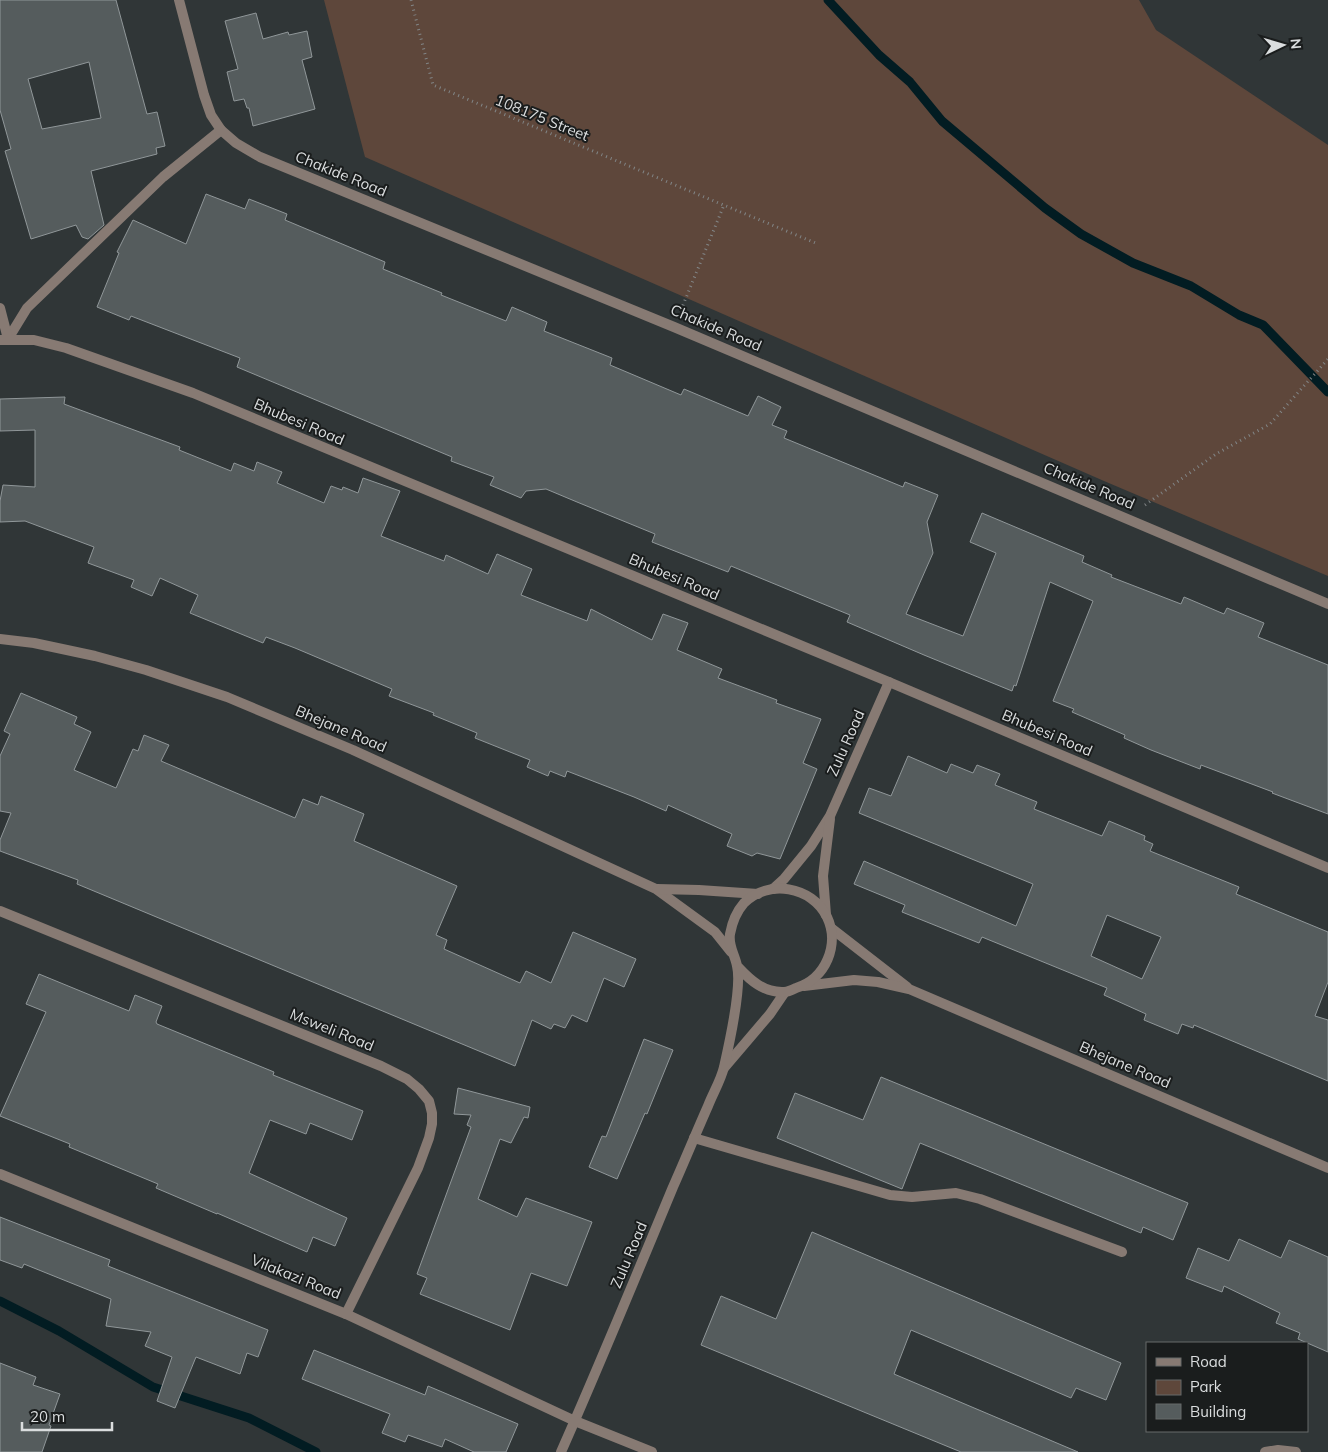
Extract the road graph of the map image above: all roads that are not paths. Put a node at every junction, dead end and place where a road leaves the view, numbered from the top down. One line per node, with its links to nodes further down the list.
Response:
1 (179, 0): 2 (street, Chakide Road)
2 (221, 130): 4 (street); 5 (street, Chakide Road)
3 (0, 308): 4 (street)
4 (4, 340): 7 (street, Bhubesi Road)
5 (1328, 604)
6 (0, 639): 10 (street, Bhejane Road)
7 (889, 682): 8 (street, Zulu Road); 9 (street, Bhubesi Road)
8 (830, 816): 11 (street, Zulu Road); 14 (street, Zulu Road)
9 (1328, 868)
10 (656, 889): 12 (street, Bhejane Road); 16 (street, Bhejane Road)
11 (772, 889): 12 (street); 14 (street)
12 (758, 894): 16 (street)
13 (0, 911): 26 (street, Msweli Road)
14 (826, 915): 15 (street)
15 (831, 928): 18 (street); 19 (street, Bhejane Road)
16 (732, 953): 17 (street)
17 (738, 967): 20 (street); 21 (street, Zulu Road)
18 (802, 986): 19 (street, Bhejane Road); 20 (street)
19 (909, 989): 23 (street, Bhejane Road)
20 (785, 992): 21 (street, Zulu Road)
21 (724, 1069): 22 (street, Zulu Road)
22 (694, 1138): 25 (street); 27 (street, Zulu Road)
23 (1328, 1168)
24 (0, 1174): 26 (street, Vilakazi Road)
25 (1122, 1252)
26 (346, 1314): 27 (street, Vilakazi Road)
27 (575, 1421): 28 (street, Zulu Road); 29 (street, Vilakazi Road)
28 (561, 1452)
29 (652, 1452)
30 (1265, 1452): 31 (street)
31 (1296, 1452)

